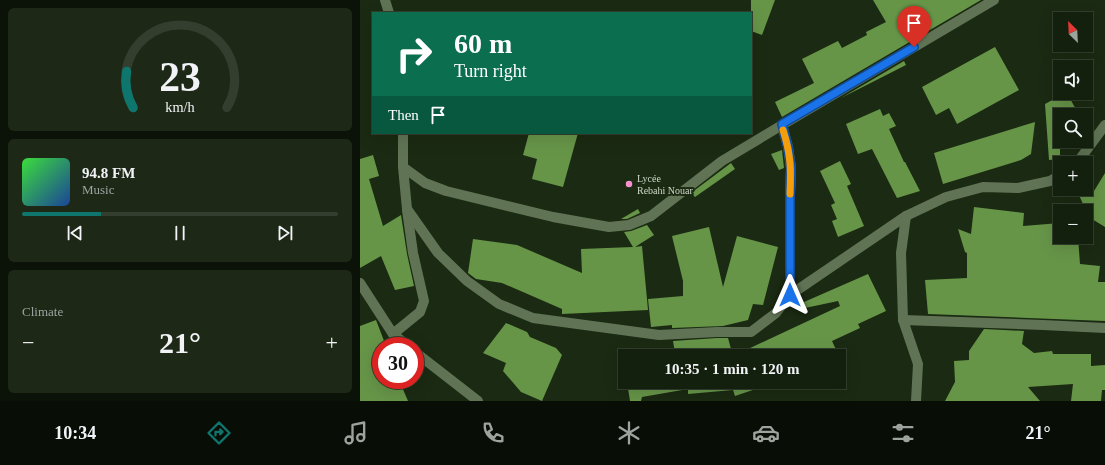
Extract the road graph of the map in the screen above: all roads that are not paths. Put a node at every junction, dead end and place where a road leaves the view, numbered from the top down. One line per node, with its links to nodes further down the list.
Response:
1 (385, 0): 3 (street)
2 (994, 0): 4 (street)
3 (389, 12)
4 (782, 124): 8 (street); 13 (street)
5 (1105, 125): 7 (street)
6 (403, 134): 8 (street)
7 (1082, 156)
8 (403, 167): 10 (street)
9 (1053, 180): 11 (street)
10 (407, 208): 13 (street); 16 (street)
11 (906, 216): 13 (street); 14 (street)
12 (360, 283): 16 (street)
13 (790, 295)
14 (903, 320): 15 (street); 20 (street)
15 (1105, 328)
16 (393, 334): 17 (street)
17 (397, 337)
18 (424, 359): 19 (street)
19 (478, 401)
20 (916, 401)

